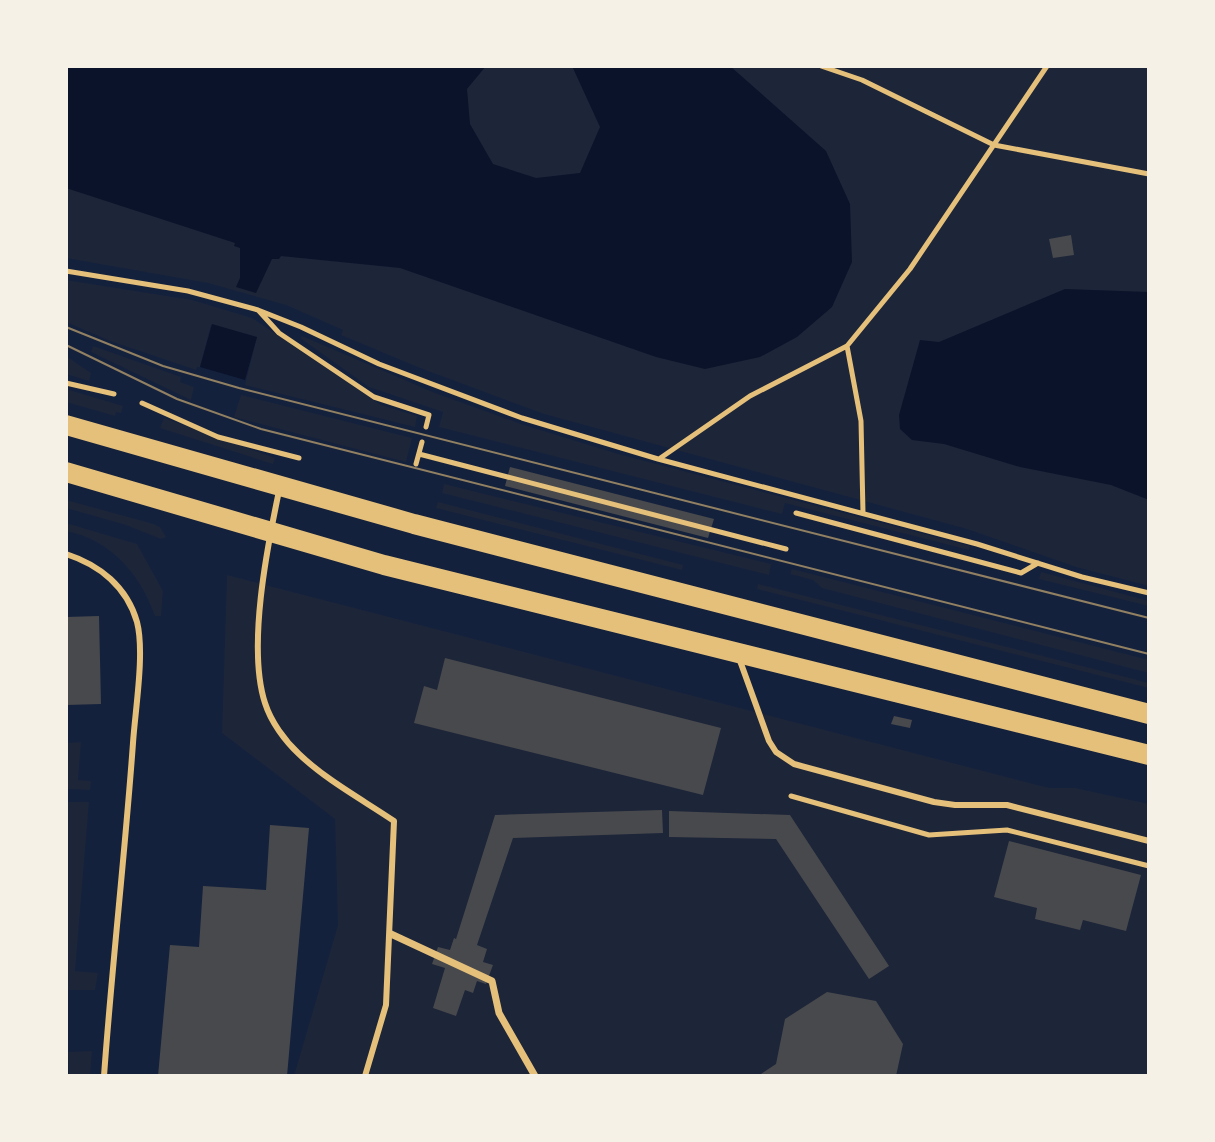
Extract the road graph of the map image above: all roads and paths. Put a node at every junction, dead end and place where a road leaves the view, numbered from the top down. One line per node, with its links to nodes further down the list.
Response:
1 (821, 66): 3 (path)
2 (1047, 66): 3 (path)
3 (994, 145): 4 (path); 7 (path)
4 (1149, 174)
5 (66, 271): 6 (path)
6 (258, 310): 12 (path); 16 (path)
7 (847, 346): 16 (path); 21 (path)
8 (66, 383): 9 (path)
9 (114, 394)
10 (142, 403): 15 (path)
11 (66, 425): 19 (main road)
12 (426, 427)
13 (422, 442): 14 (path)
14 (419, 454): 17 (path); 23 (path)
15 (299, 458)
16 (658, 459): 21 (path)
17 (416, 464)
18 (66, 472): 22 (main road)
19 (280, 488): 22 (lane); 28 (main road)
20 (796, 513): 25 (path)
21 (863, 513): 25 (path)
22 (270, 532): 27 (main road); 33 (lane)
23 (786, 549)
24 (66, 554): 34 (lane)
25 (1038, 563): 26 (path)
26 (1149, 593)
27 (737, 652): 29 (main road); 31 (lane)
28 (1149, 714)
29 (1149, 755)
30 (791, 796): 32 (path)
31 (1149, 841)
32 (1149, 866)
33 (391, 934): 35 (lane); 36 (street)
34 (104, 1076)
35 (365, 1076)
36 (535, 1076)

